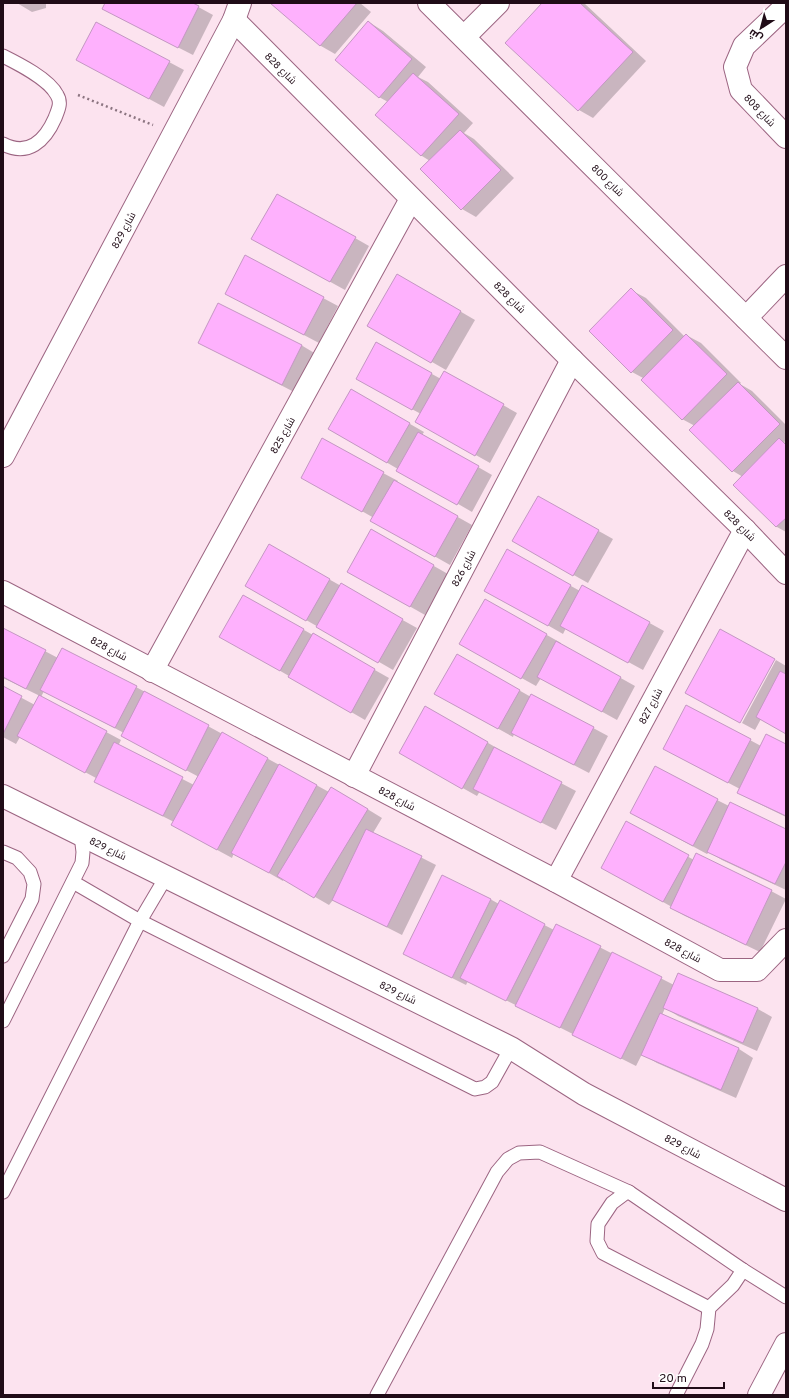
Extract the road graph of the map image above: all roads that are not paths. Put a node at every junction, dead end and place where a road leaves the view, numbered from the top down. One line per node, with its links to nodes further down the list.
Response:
1 (429, 3): 5 (street, شارع 800)
2 (498, 3): 5 (street)
3 (786, 6): 7 (street, شارع 808)
4 (237, 12): 9 (street, شارع 828); 14 (street, شارع 829)
5 (464, 37): 11 (street, شارع 800)
6 (3, 56): 8 (lane)
7 (786, 137)
8 (3, 144)
9 (411, 198): 13 (street, شارع 828); 18 (street, شارع 825)
10 (786, 276): 11 (street)
11 (746, 318): 12 (street, شارع 800)
12 (786, 358)
13 (572, 360): 15 (street, شارع 828); 19 (street, شارع 826)
14 (3, 456)
15 (745, 530): 16 (street, شارع 828); 24 (street, شارع 827)
16 (786, 573)
17 (3, 592): 18 (street, شارع 828)
18 (152, 671): 19 (street, شارع 828)
19 (354, 776): 24 (street, شارع 828)
20 (3, 796): 21 (street, شارع 829)
21 (81, 835): 23 (street, شارع 829); 25 (lane)
22 (3, 852): 28 (lane)
23 (166, 877): 26 (lane); 30 (street, شارع 829)
24 (556, 881): 27 (street, شارع 828)
25 (73, 882): 26 (lane); 29 (lane)
26 (140, 921): 30 (lane); 31 (lane)
27 (786, 940)
28 (3, 956)
29 (3, 1021)
30 (511, 1048): 33 (street, شارع 829)
31 (3, 1192)
32 (629, 1192): 34 (lane); 36 (lane); 38 (lane)
33 (786, 1200)
34 (743, 1270): 35 (lane); 36 (lane)
35 (786, 1297)
36 (709, 1308): 39 (lane)
37 (786, 1344): 40 (street)
38 (377, 1395)
39 (676, 1395)
40 (759, 1395)

